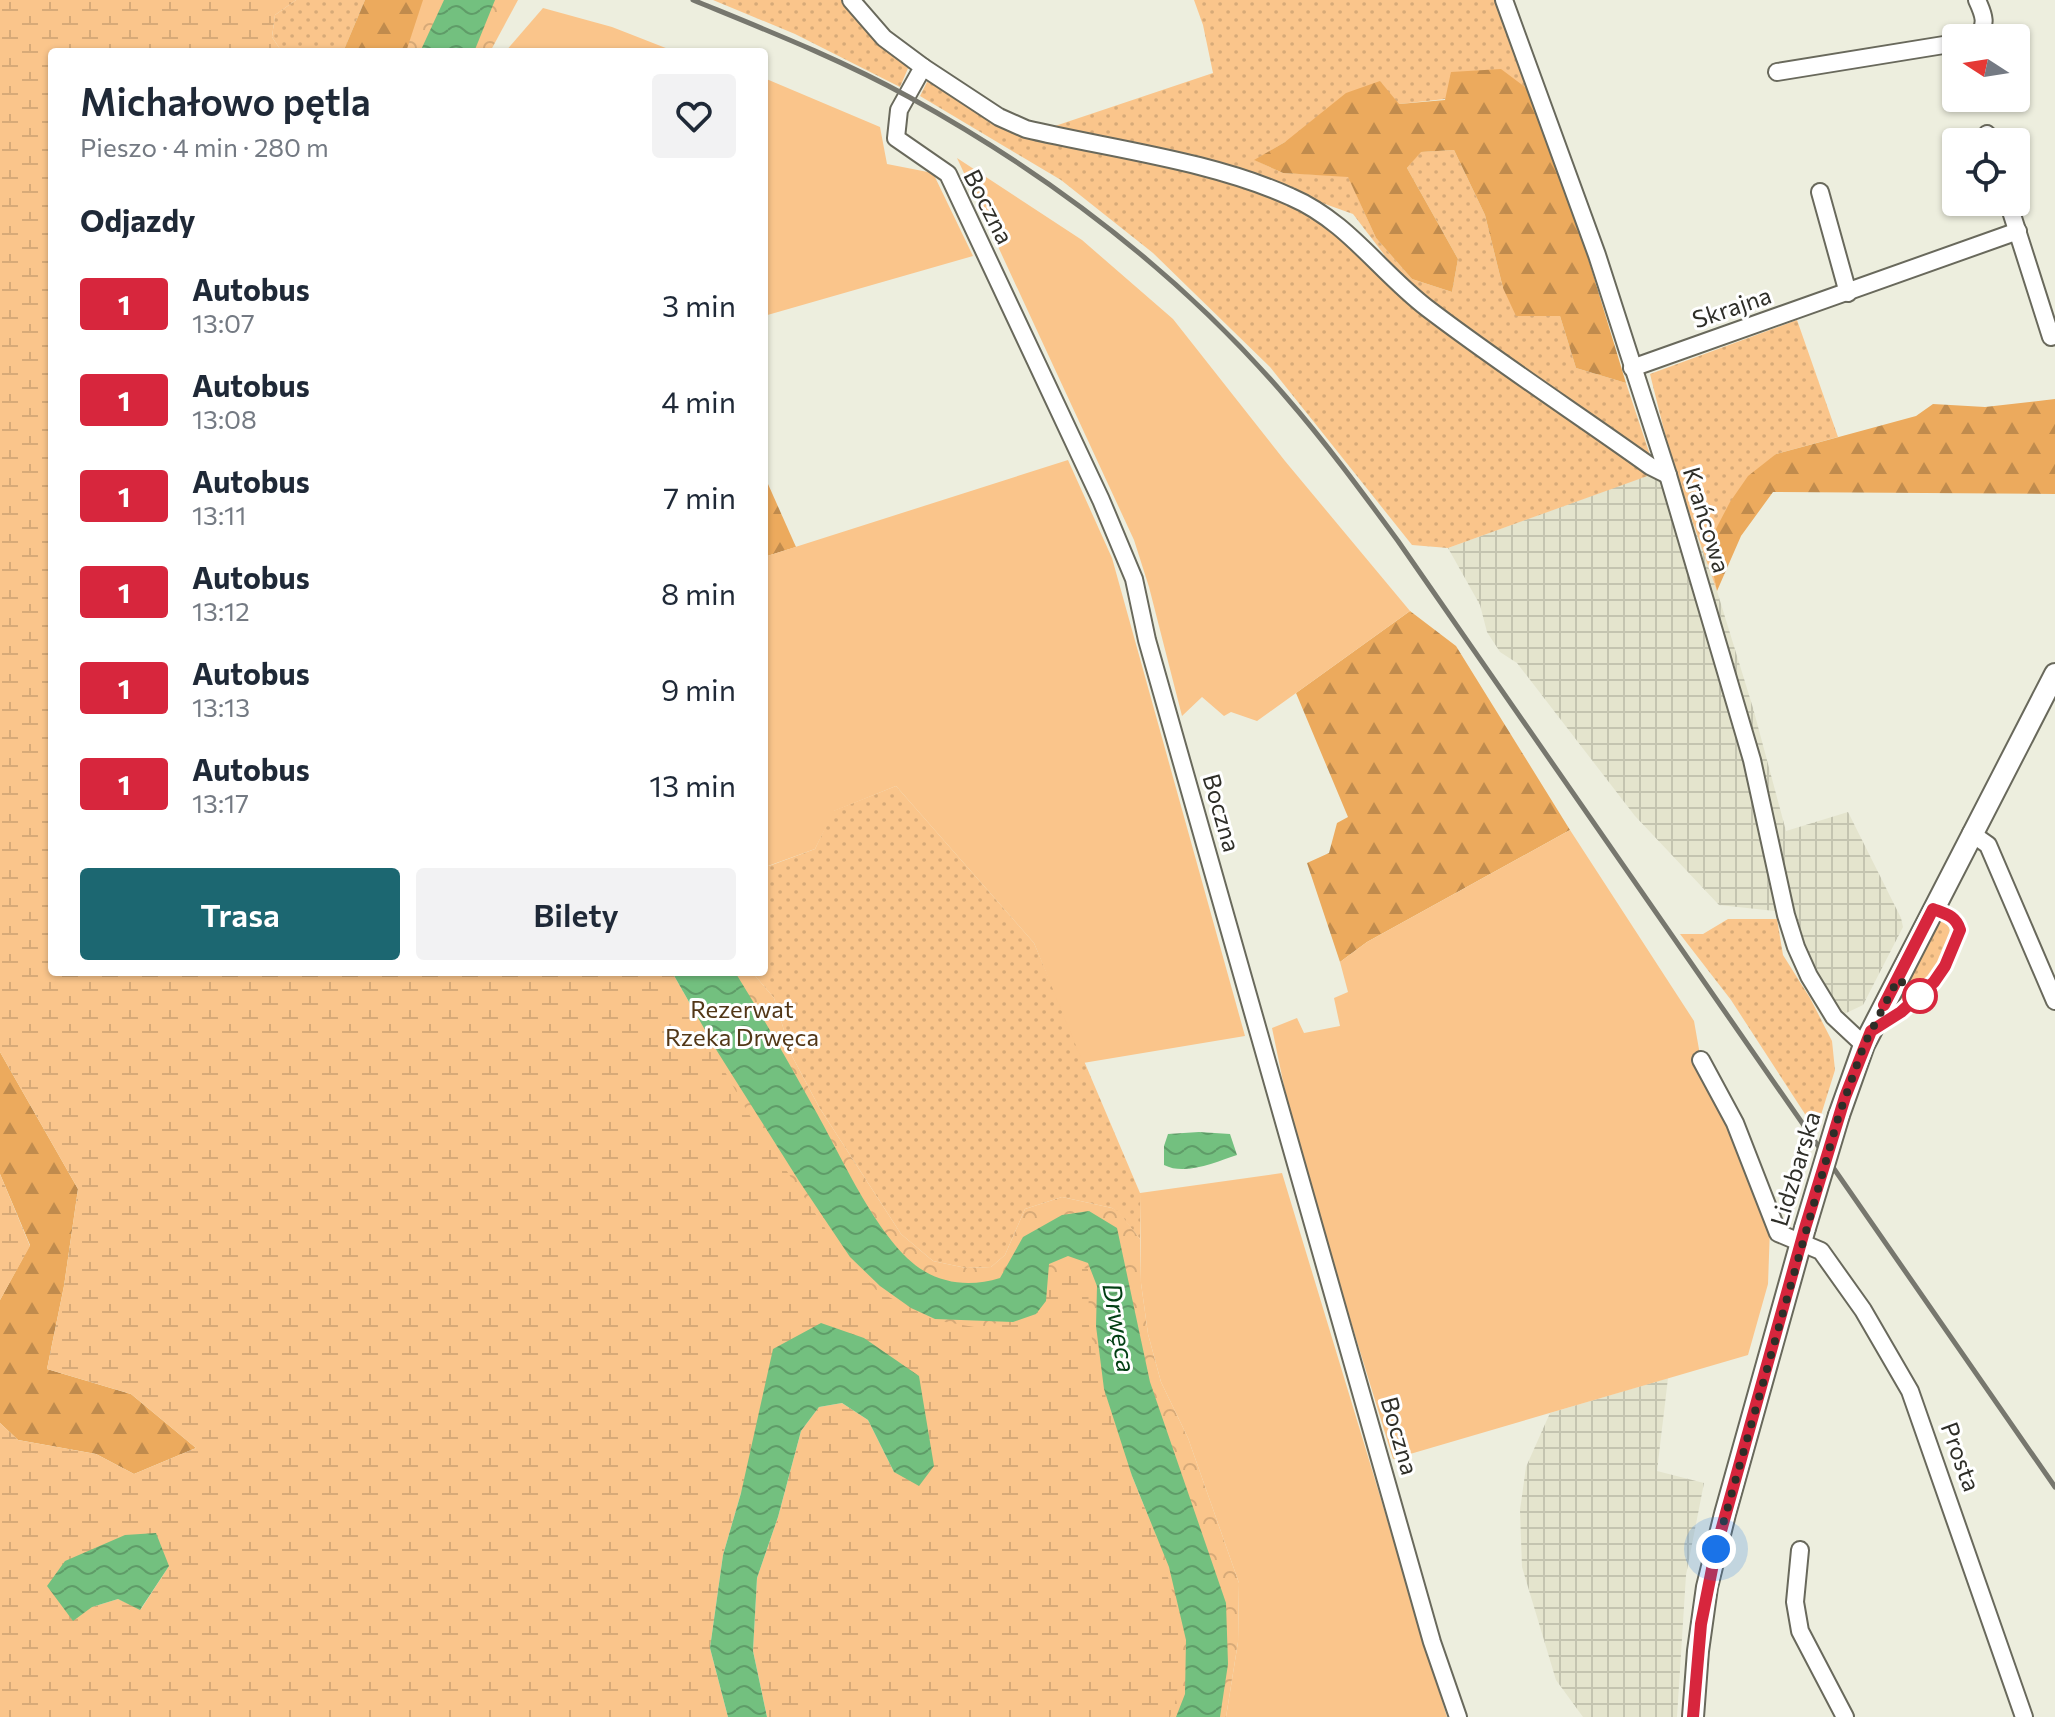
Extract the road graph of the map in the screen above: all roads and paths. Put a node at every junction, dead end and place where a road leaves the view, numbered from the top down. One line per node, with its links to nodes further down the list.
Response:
1 (851, 0): 6 (street)
2 (1504, 0): 13 (street, Krańcowa)
3 (1977, 0): 4 (street)
4 (1985, 24)
5 (1942, 45): 7 (street)
6 (923, 67): 14 (street); 22 (street, Boczna)
7 (1777, 72)
8 (1820, 192): 11 (street)
9 (2013, 216): 10 (street)
10 (2018, 231): 11 (street, Skrajna); 12 (street)
11 (1848, 293): 13 (street, Skrajna)
12 (2051, 337)
13 (1632, 368): 14 (street, Krańcowa)
14 (1668, 475): 18 (street, Krańcowa)
15 (2055, 674): 16 (main road, Lidzbarska)
16 (1971, 833): 17 (street); 18 (main road, Lidzbarska)
17 (2055, 1001)
18 (1864, 1045): 20 (main road, Lidzbarska, bridge)
19 (1701, 1060): 20 (street, Prosta)
20 (1803, 1236): 23 (main road, Lidzbarska); 25 (street, Prosta)
21 (1800, 1550): 24 (street)
22 (1458, 1717)
23 (1693, 1717)
24 (1845, 1717)
25 (2024, 1717)

